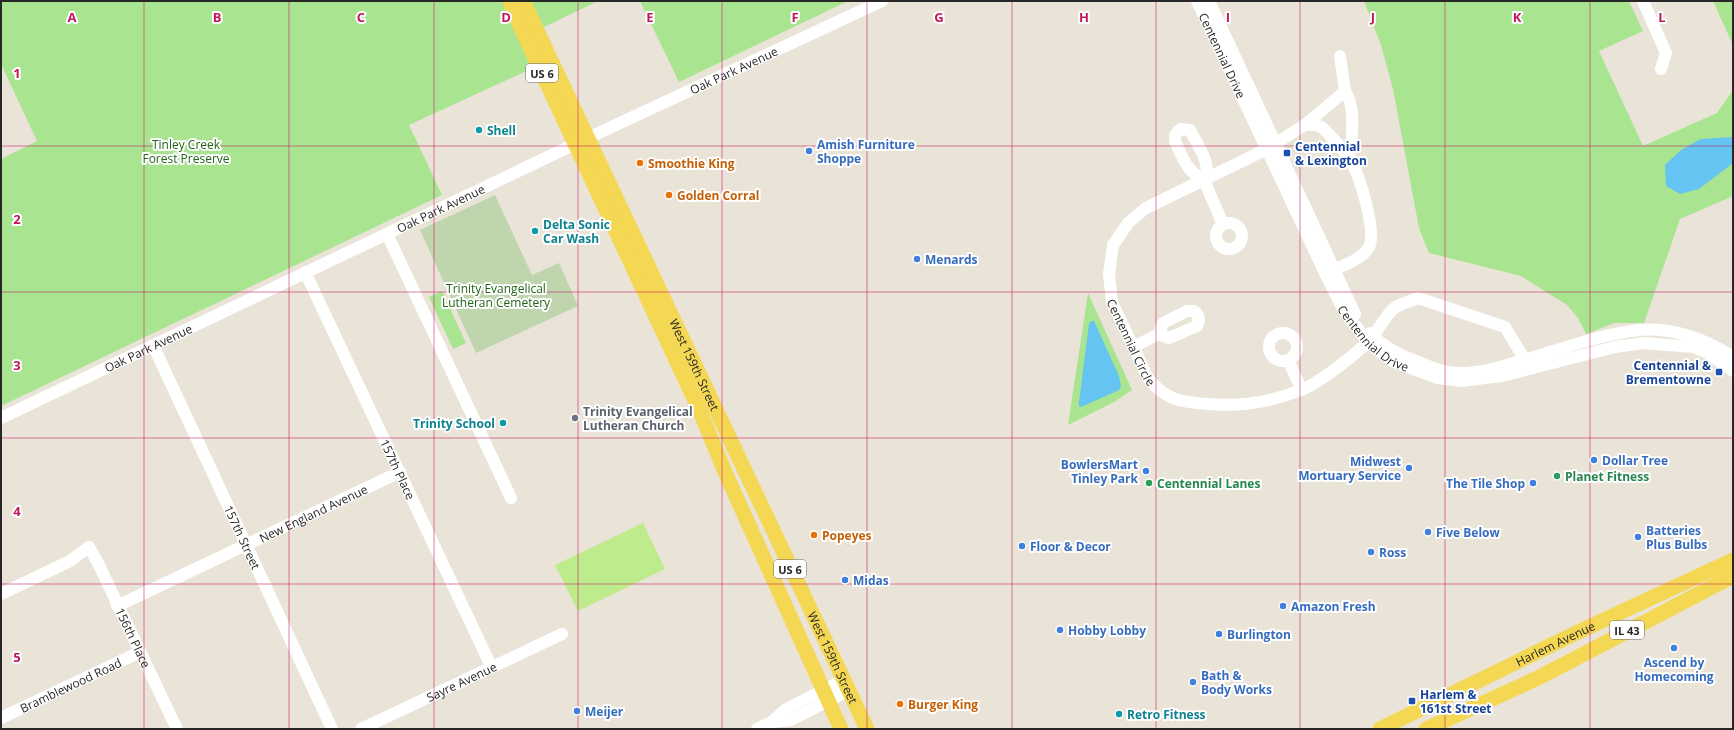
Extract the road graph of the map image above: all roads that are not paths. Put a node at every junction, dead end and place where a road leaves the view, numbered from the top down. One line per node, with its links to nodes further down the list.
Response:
1 (510, 1): 11 (main road, West 159th Street / US 6)
2 (523, 1): 11 (main road, West 159th Street / US 6)
3 (882, 1): 11 (street, Oak Park Avenue)
4 (1197, 1): 12 (street, Centennial Drive)
5 (1209, 1): 12 (street, Centennial Drive)
6 (1643, 1): 8 (street)
7 (1340, 56): 9 (street)
8 (1661, 69)
9 (1345, 91): 10 (street, Centennial Circle); 13 (street)
10 (1306, 124): 12 (street, Centennial Circle); 13 (street)
11 (581, 141): 16 (street, Oak Park Avenue); 39 (main road, West 159th Street / US 6); 40 (main road, West 159th Street / US 6)
12 (1271, 147): 14 (street, Centennial Circle); 17 (street, Centennial Drive)
13 (1350, 158): 17 (street)
14 (1204, 180): 15 (street); 22 (street, Centennial Circle)
15 (1223, 224)
16 (387, 234): 18 (street, Oak Park Avenue); 30 (street)
17 (1329, 271): 20 (street, Centennial Drive)
18 (305, 272): 21 (street, Oak Park Avenue); 29 (street, 157th Place)
19 (1161, 333): 22 (street)
20 (1370, 339): 25 (street, Centennial Drive); 25 (street, Centennial Circle); 26 (street, Centennial Drive); 27 (street, Centennial Circle)
21 (153, 345): 28 (street, Oak Park Avenue); 31 (street, 157th Street)
22 (1133, 347): 27 (street, Centennial Circle)
23 (1733, 357): 25 (street, Centennial Drive)
24 (1288, 360): 27 (street)
25 (1525, 360)
26 (1733, 371)
27 (1302, 390)
28 (1, 418)
29 (400, 472): 31 (street, New England Avenue); 38 (street, 157th Place)
30 (512, 498)
31 (246, 544): 35 (street, New England Avenue); 43 (street, 157th Street)
32 (1733, 560): 48 (main road, Harlem Avenue / IL 43)
33 (1733, 576): 49 (main road, Harlem Avenue / IL 43)
34 (1, 594): 35 (street, 156th Place)
35 (117, 606): 37 (street, 156th Place)
36 (562, 634): 38 (street, Sayre Avenue)
37 (140, 652): 41 (street, Bramblewood Road); 42 (street, 156th Place)
38 (491, 666): 44 (street, Sayre Avenue)
39 (846, 686): 40 (street); 47 (main road, West 159th Street / US 6)
40 (826, 695): 45 (street); 46 (main road, West 159th Street / US 6)
41 (1, 718)
42 (177, 729)
43 (332, 729)
44 (361, 729)
45 (757, 729)
46 (841, 729)
47 (866, 729)
48 (1380, 729)
49 (1426, 729)

